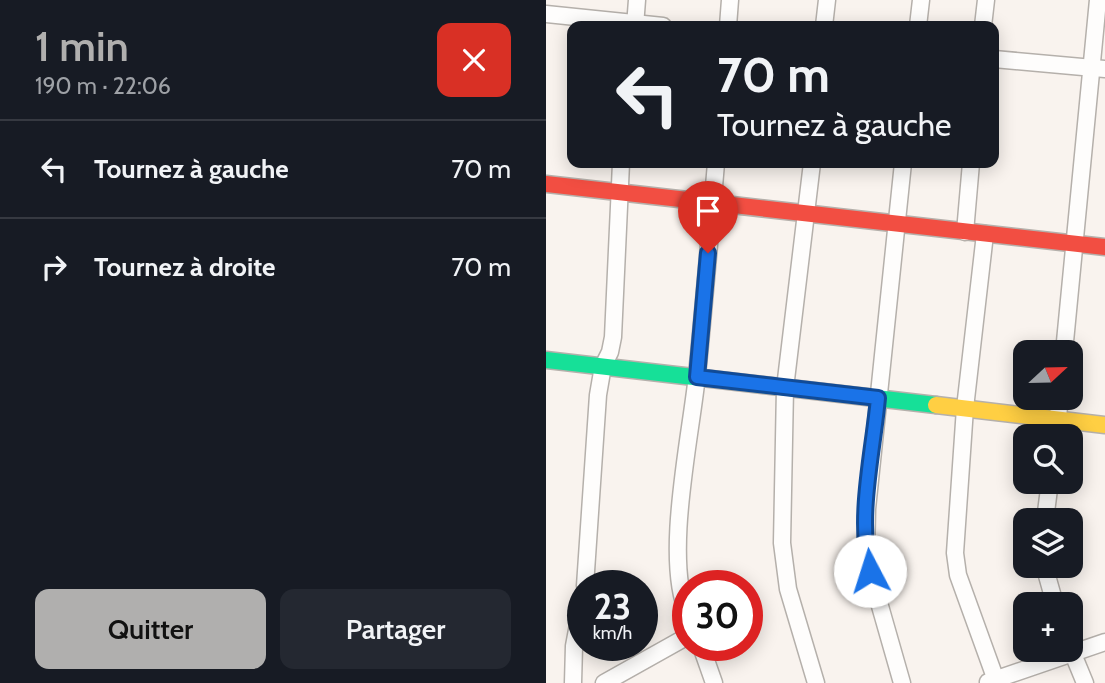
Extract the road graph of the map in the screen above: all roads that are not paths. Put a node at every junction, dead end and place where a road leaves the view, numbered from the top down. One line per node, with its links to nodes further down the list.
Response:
1 (637, 0): 9 (street)
2 (730, 0): 10 (street)
3 (827, 0): 11 (street)
4 (921, 0): 12 (street)
5 (986, 0): 13 (street)
6 (1098, 0): 15 (street)
7 (546, 14): 8 (street)
8 (603, 21)
9 (635, 21)
10 (728, 21)
11 (825, 21)
12 (919, 21)
13 (984, 21)
14 (999, 58): 15 (street)
15 (1099, 68): 28 (street)
16 (620, 168): 22 (street)
17 (716, 168): 23 (street)
18 (812, 168): 24 (street)
19 (903, 168): 25 (street)
20 (971, 168): 26 (street)
21 (546, 184): 22 (street)
22 (618, 193): 23 (street); 32 (street)
23 (713, 203): 24 (street); 33 (street)
24 (808, 214): 25 (street); 34 (street)
25 (897, 224): 26 (street); 35 (street)
26 (965, 232): 27 (street)
27 (985, 234): 28 (street); 36 (street)
28 (1073, 244): 29 (street); 30 (street)
29 (1105, 247)
30 (1065, 340)
31 (546, 360): 32 (street)
32 (603, 366): 33 (street); 40 (street)
33 (697, 377): 34 (street); 41 (street)
34 (785, 388): 35 (street); 53 (street)
35 (878, 398): 36 (street); 54 (street)
36 (965, 408): 37 (street); 50 (street)
37 (1039, 424)
38 (1105, 425): 39 (street)
39 (1083, 426)
40 (586, 570)
41 (679, 570)
42 (1105, 642): 44 (street)
43 (672, 645): 49 (street)
44 (1083, 648)
45 (574, 661): 51 (street)
46 (706, 661): 52 (street)
47 (1044, 662): 50 (street)
48 (1076, 662): 55 (street)
49 (608, 682)
50 (993, 682)
51 (573, 683)
52 (714, 683)
53 (816, 683)
54 (902, 683)
55 (1085, 683)

